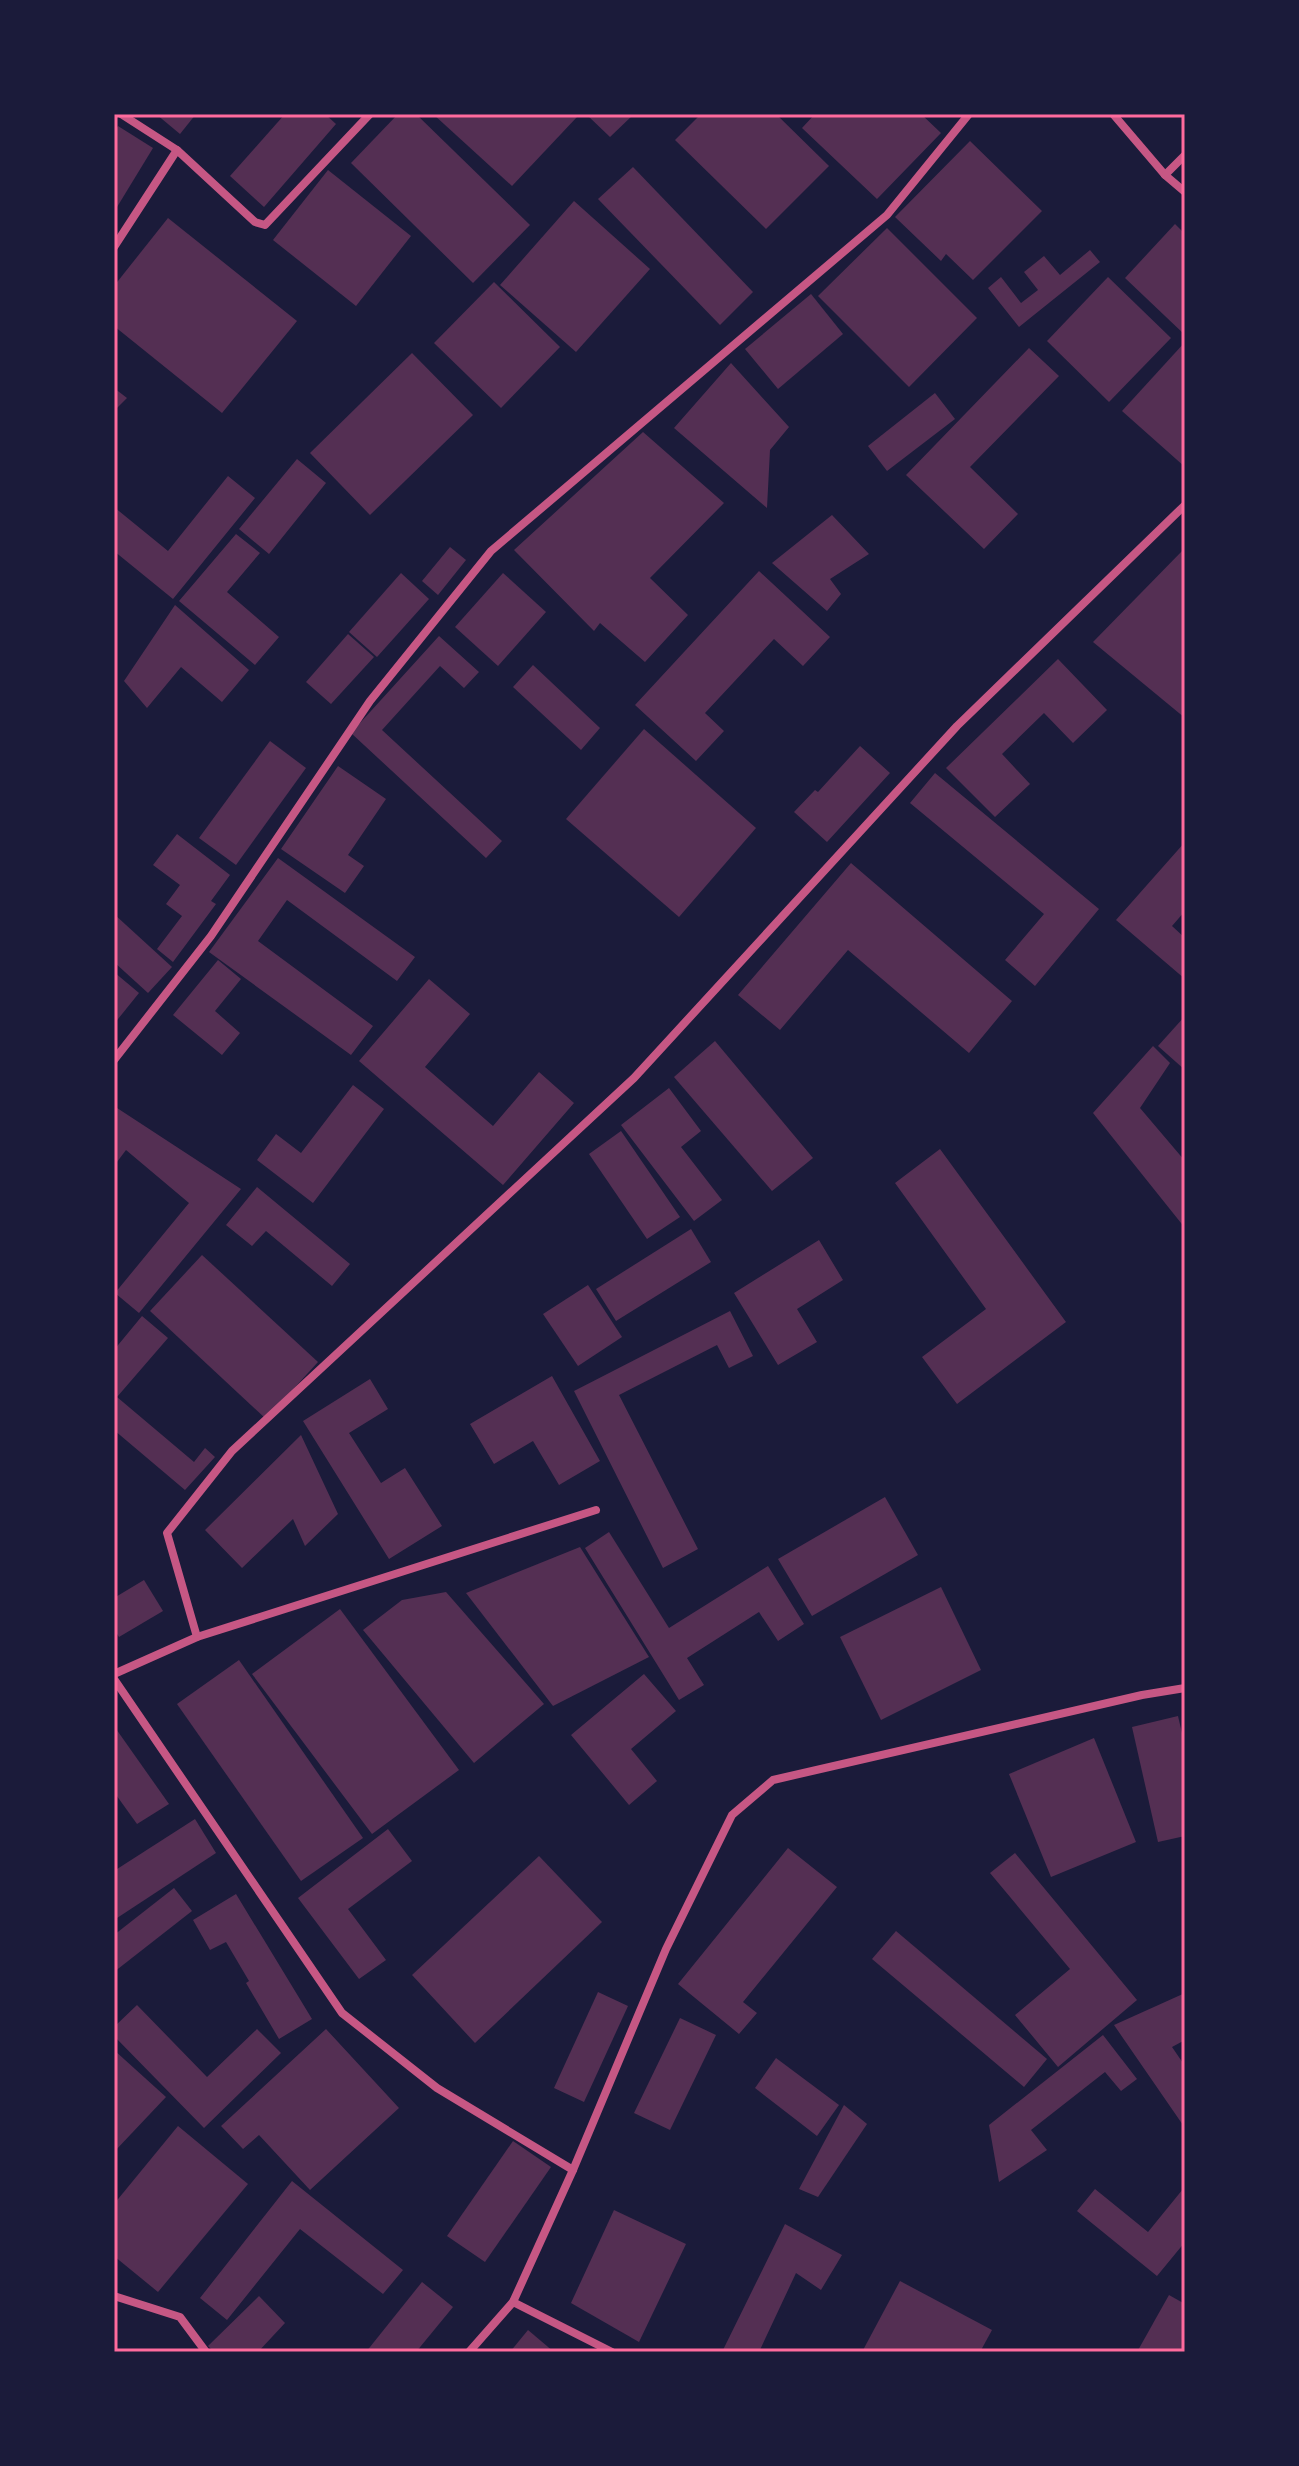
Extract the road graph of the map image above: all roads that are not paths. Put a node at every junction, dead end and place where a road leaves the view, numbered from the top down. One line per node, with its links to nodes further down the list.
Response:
1 (121, 114): 5 (street)
2 (370, 114): 5 (street)
3 (969, 114): 11 (street)
4 (1113, 114): 7 (street)
5 (177, 150): 9 (street)
6 (1185, 155): 7 (street)
7 (1165, 175): 8 (street)
8 (1185, 192)
9 (114, 247)
10 (1185, 505): 13 (street)
11 (114, 1060)
12 (596, 1510): 13 (street)
13 (197, 1637): 14 (street)
14 (114, 1676): 16 (street)
15 (1185, 1688): 16 (street)
16 (573, 2170): 18 (street)
17 (114, 2296): 19 (street)
18 (513, 2302): 20 (street); 21 (street)
19 (206, 2352)
20 (469, 2352)
21 (612, 2352)

